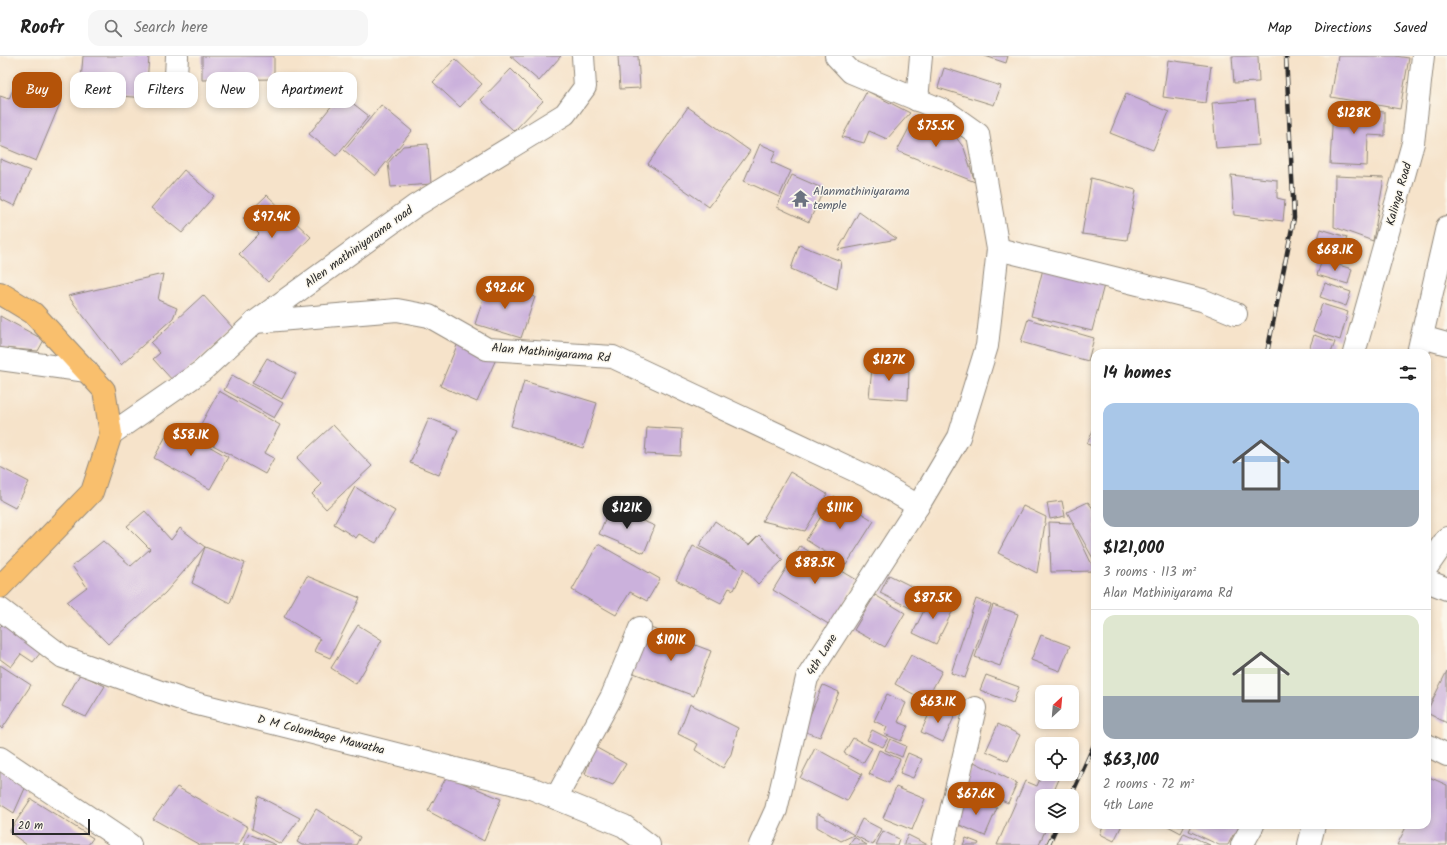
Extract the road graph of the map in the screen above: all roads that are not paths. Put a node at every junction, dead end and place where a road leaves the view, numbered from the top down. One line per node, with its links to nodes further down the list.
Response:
1 (177, 56): 6 (street)
2 (583, 56): 12 (street, Allen mathiniyarama road)
3 (836, 56): 7 (street, 4th Lane)
4 (921, 56): 7 (street)
5 (1423, 56): 15 (street, Kalinga Road)
6 (176, 72)
7 (917, 100): 9 (street, 4th Lane)
8 (1447, 227): 14 (street)
9 (998, 249): 11 (street); 19 (street, 4th Lane)
10 (0, 293): 17 (main road)
11 (1236, 314)
12 (255, 322): 18 (street, Allen mathiniyarama road); 19 (street, Alan Mathiniyarama Rd)
13 (1447, 344): 14 (street)
14 (1420, 345)
15 (1355, 349)
16 (0, 359): 17 (street)
17 (87, 371): 18 (main road)
18 (111, 434): 23 (main road)
19 (918, 506): 36 (street, 4th Lane)
20 (1447, 538): 21 (street)
21 (1431, 561)
22 (1431, 583): 24 (street)
23 (0, 587)
24 (1447, 589)
25 (0, 609): 31 (street, D M Colombage Mawatha)
26 (640, 628): 31 (street)
27 (975, 708): 37 (street)
28 (1431, 747): 29 (street)
29 (1447, 755)
30 (0, 758): 34 (street)
31 (556, 798): 35 (street, D M Colombage Mawatha)
32 (1251, 829): 38 (street)
33 (1313, 829): 39 (street)
34 (130, 845)
35 (649, 845)
36 (760, 845)
37 (943, 845)
38 (1242, 845)
39 (1309, 845)

